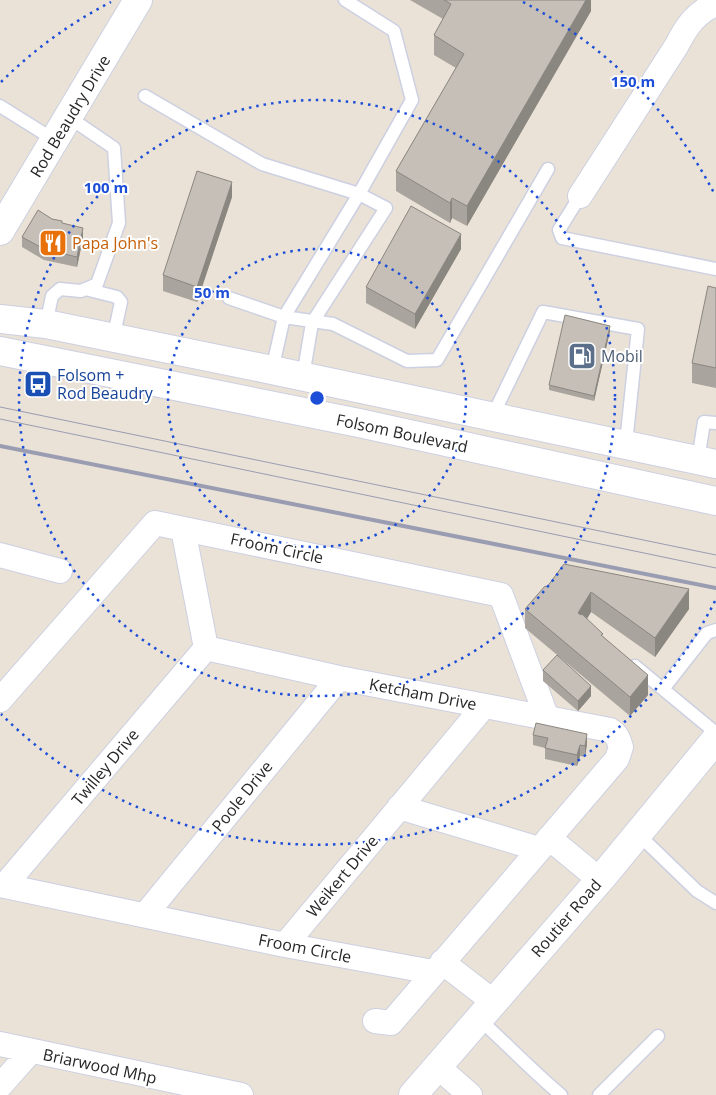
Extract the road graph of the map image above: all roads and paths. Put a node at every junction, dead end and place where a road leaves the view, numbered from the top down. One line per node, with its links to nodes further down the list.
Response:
1 (138, 0): 6 (main road, Rod Beaudry Drive)
2 (346, 0): 9 (lane)
3 (716, 4): 10 (street)
4 (145, 96): 9 (lane)
5 (0, 106): 7 (lane)
6 (70, 118): 7 (main road, Rod Beaudry Drive); 13 (lane)
7 (56, 141): 11 (main road, Rod Beaudry Drive)
8 (548, 169): 17 (lane)
9 (359, 194): 16 (lane); 17 (lane)
10 (580, 196): 12 (lane)
11 (0, 231)
12 (716, 269)
13 (85, 289): 18 (lane); 19 (lane)
14 (229, 298): 16 (lane)
15 (0, 318): 18 (main road)
16 (284, 318): 17 (lane); 21 (lane)
17 (312, 323): 22 (lane)
18 (46, 324): 19 (main road)
19 (113, 339): 21 (main road)
20 (0, 351): 25 (main road, Folsom Boulevard)
21 (272, 370): 22 (main road)
22 (303, 376): 23 (main road)
23 (493, 416): 25 (main road); 26 (main road); 26 (lane)
24 (716, 423): 27 (lane)
25 (359, 424): 28 (main road, Folsom Boulevard)
26 (626, 443): 27 (main road)
27 (707, 462)
28 (716, 501)
29 (183, 529): 33 (street); 37 (street, Froom Circle); 39 (street, Froom Circle)
30 (0, 555): 31 (street)
31 (60, 571)
32 (716, 630): 36 (lane)
33 (206, 648): 35 (street, Ketcham Drive); 46 (street, Twilley Drive)
34 (626, 658): 36 (lane)
35 (339, 678): 38 (street, Ketcham Drive); 48 (street, Poole Drive)
36 (663, 689): 40 (lane)
37 (0, 700)
38 (484, 706): 39 (street, Ketcham Drive); 42 (street, Weikert Drive)
39 (547, 718): 44 (street, Ketcham Drive)
40 (716, 733)
41 (716, 739): 43 (main road, Routier Road)
42 (399, 807): 44 (street); 49 (street, Weikert Drive)
43 (638, 834): 45 (main road, Routier Road); 47 (lane)
44 (544, 843): 45 (street); 50 (street)
45 (600, 880): 51 (main road, Routier Road)
46 (2, 886): 48 (street, Froom Circle)
47 (716, 903)
48 (145, 915): 49 (street, Froom Circle)
49 (285, 945): 50 (street, Froom Circle)
50 (438, 967): 51 (street); 52 (street)
51 (487, 1010): 56 (main road, Routier Road); 62 (lane)
52 (376, 1021)
53 (658, 1036): 63 (lane)
54 (0, 1044): 55 (street, Briarwood Mhp)
55 (31, 1051): 57 (street, Briarwood Mhp); 58 (street, Briarwood Mhp)
56 (438, 1067): 60 (main road, Routier Road); 61 (street)
57 (0, 1086)
58 (194, 1091): 59 (street, Briarwood Mhp)
59 (241, 1095)
60 (413, 1095)
61 (470, 1095)
62 (561, 1095)
63 (599, 1095)

